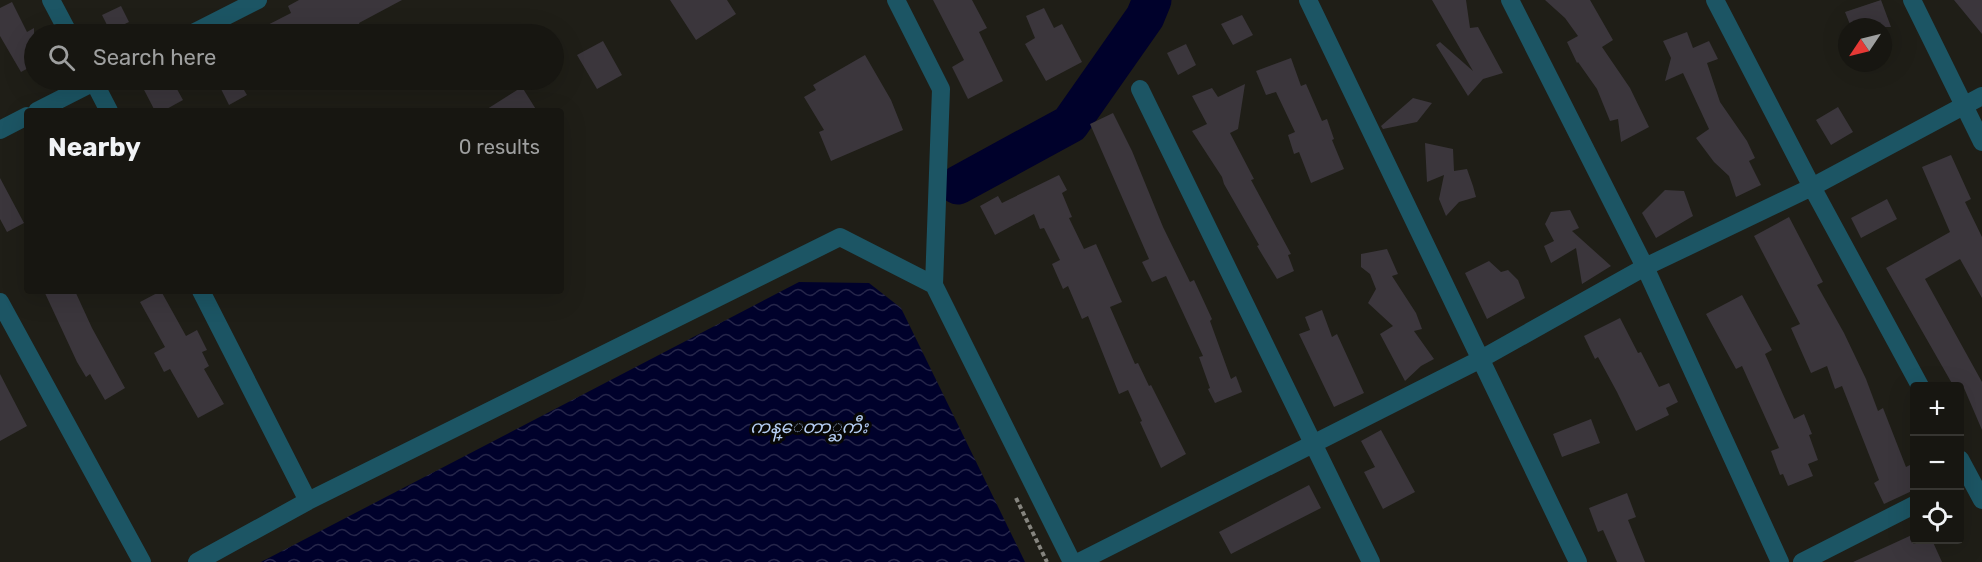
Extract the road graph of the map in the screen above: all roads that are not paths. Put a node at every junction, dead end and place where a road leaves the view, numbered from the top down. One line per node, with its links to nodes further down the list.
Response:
1 (51, 0): 8 (street)
2 (259, 0): 9 (street)
3 (896, 0): 22 (street)
4 (1308, 0): 25 (street)
5 (1510, 0): 21 (street)
6 (1715, 0): 20 (street)
7 (1912, 0): 14 (street)
8 (64, 24)
9 (210, 24)
10 (1140, 89): 27 (street)
11 (77, 90): 15 (street)
12 (100, 90): 16 (street)
13 (1982, 96): 14 (street)
14 (1964, 105): 19 (street); 20 (street)
15 (43, 108)
16 (108, 108)
17 (24, 118): 18 (street)
18 (0, 130)
19 (1982, 142)
20 (1812, 187): 21 (street); 26 (street)
21 (1646, 267): 25 (street); 38 (street)
22 (934, 285): 30 (street); 34 (street)
23 (203, 294): 30 (street)
24 (0, 302): 32 (street)
25 (1481, 359): 27 (street); 37 (street)
26 (1917, 382)
27 (1313, 444): 35 (street); 36 (street)
28 (1970, 477): 29 (street)
29 (1982, 500)
30 (308, 501): 33 (street)
31 (1910, 507): 39 (street)
32 (142, 562)
33 (197, 562)
34 (1072, 562)
35 (1079, 562)
36 (1371, 562)
37 (1578, 562)
38 (1780, 562)
39 (1802, 562)

